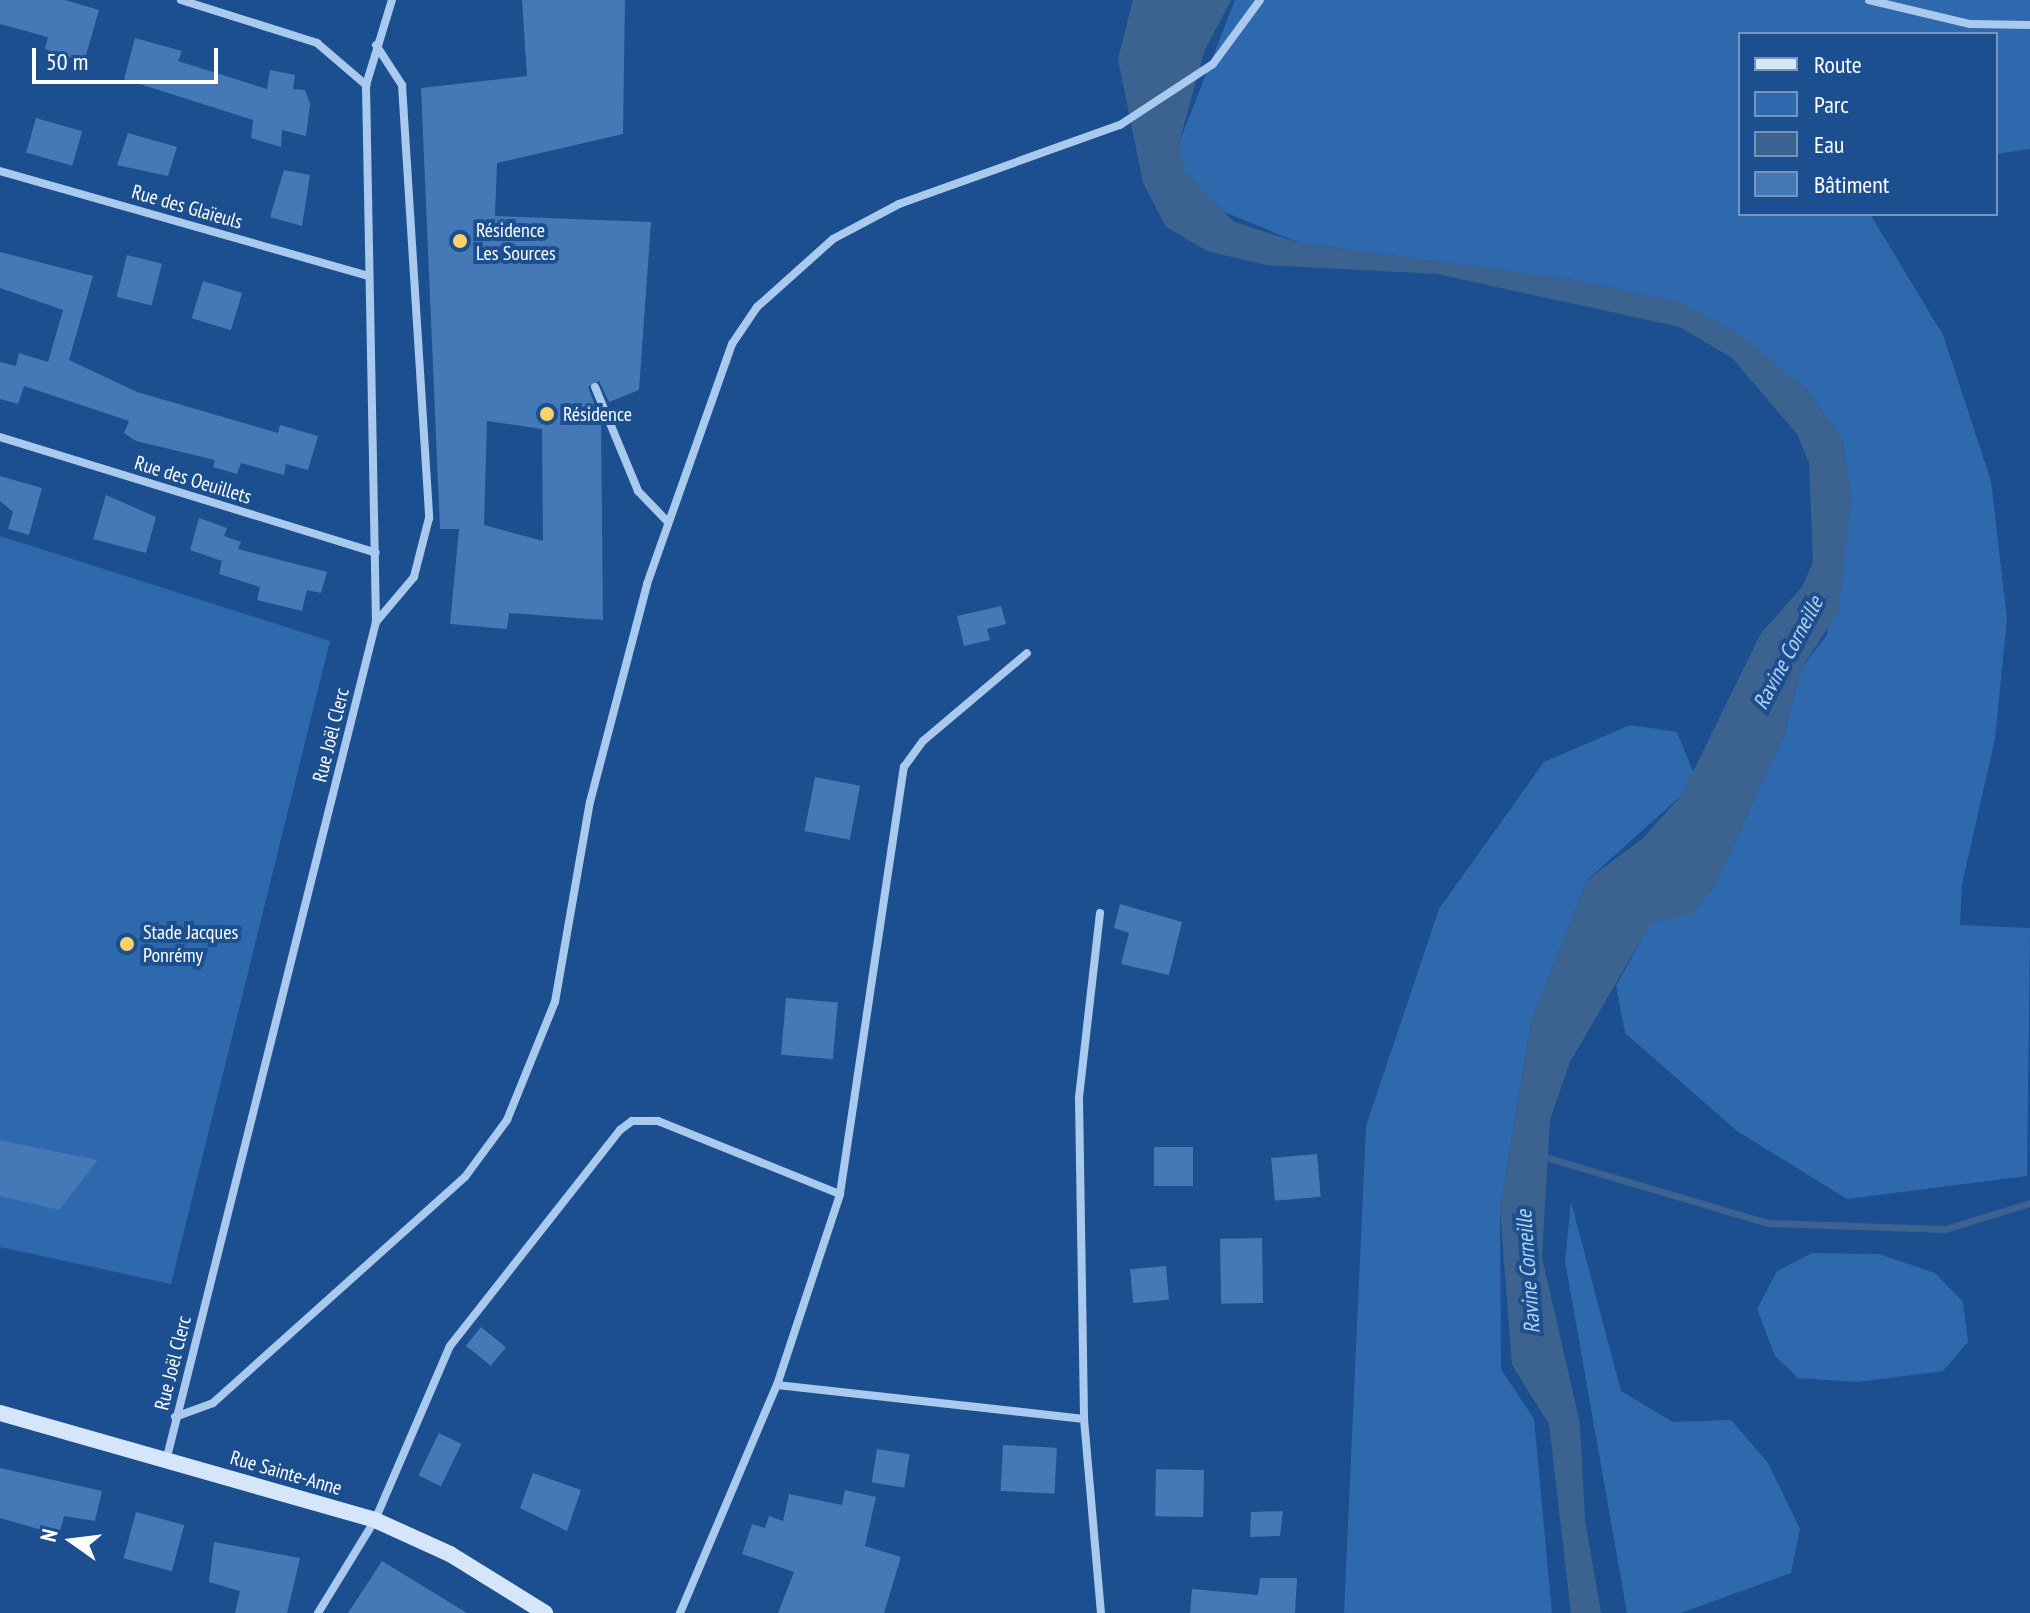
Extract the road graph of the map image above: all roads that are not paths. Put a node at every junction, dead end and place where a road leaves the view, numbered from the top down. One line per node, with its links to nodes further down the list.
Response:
1 (181, 0): 7 (street)
2 (392, 0): 6 (street, Rue Joël Clerc)
3 (1260, 0): 12 (street)
4 (1869, 0): 5 (street)
5 (2030, 25)
6 (376, 45): 7 (street, Rue Joël Clerc); 14 (street)
7 (366, 85): 9 (street, Rue Joël Clerc)
8 (0, 171): 9 (street, Rue des Glaïeuls)
9 (366, 275): 13 (street, Rue Joël Clerc)
10 (595, 387): 12 (street)
11 (0, 437): 13 (street, Rue des Oeuillets)
12 (667, 521): 20 (street)
13 (376, 553): 14 (street, Rue Joël Clerc)
14 (376, 622): 20 (street, Rue Joël Clerc)
15 (1027, 653): 17 (street)
16 (1100, 913): 21 (street)
17 (840, 1194): 18 (street); 23 (street)
18 (777, 1385): 21 (street); 26 (street)
19 (0, 1413): 22 (main road, Rue Sainte-Anne)
20 (175, 1417): 22 (street, Rue Joël Clerc)
21 (1084, 1419): 27 (street)
22 (166, 1463): 23 (main road, Rue Sainte-Anne)
23 (375, 1520): 24 (street); 25 (main road, Rue Sainte-Anne)
24 (318, 1613)
25 (545, 1613)
26 (680, 1613)
27 (1101, 1613)

